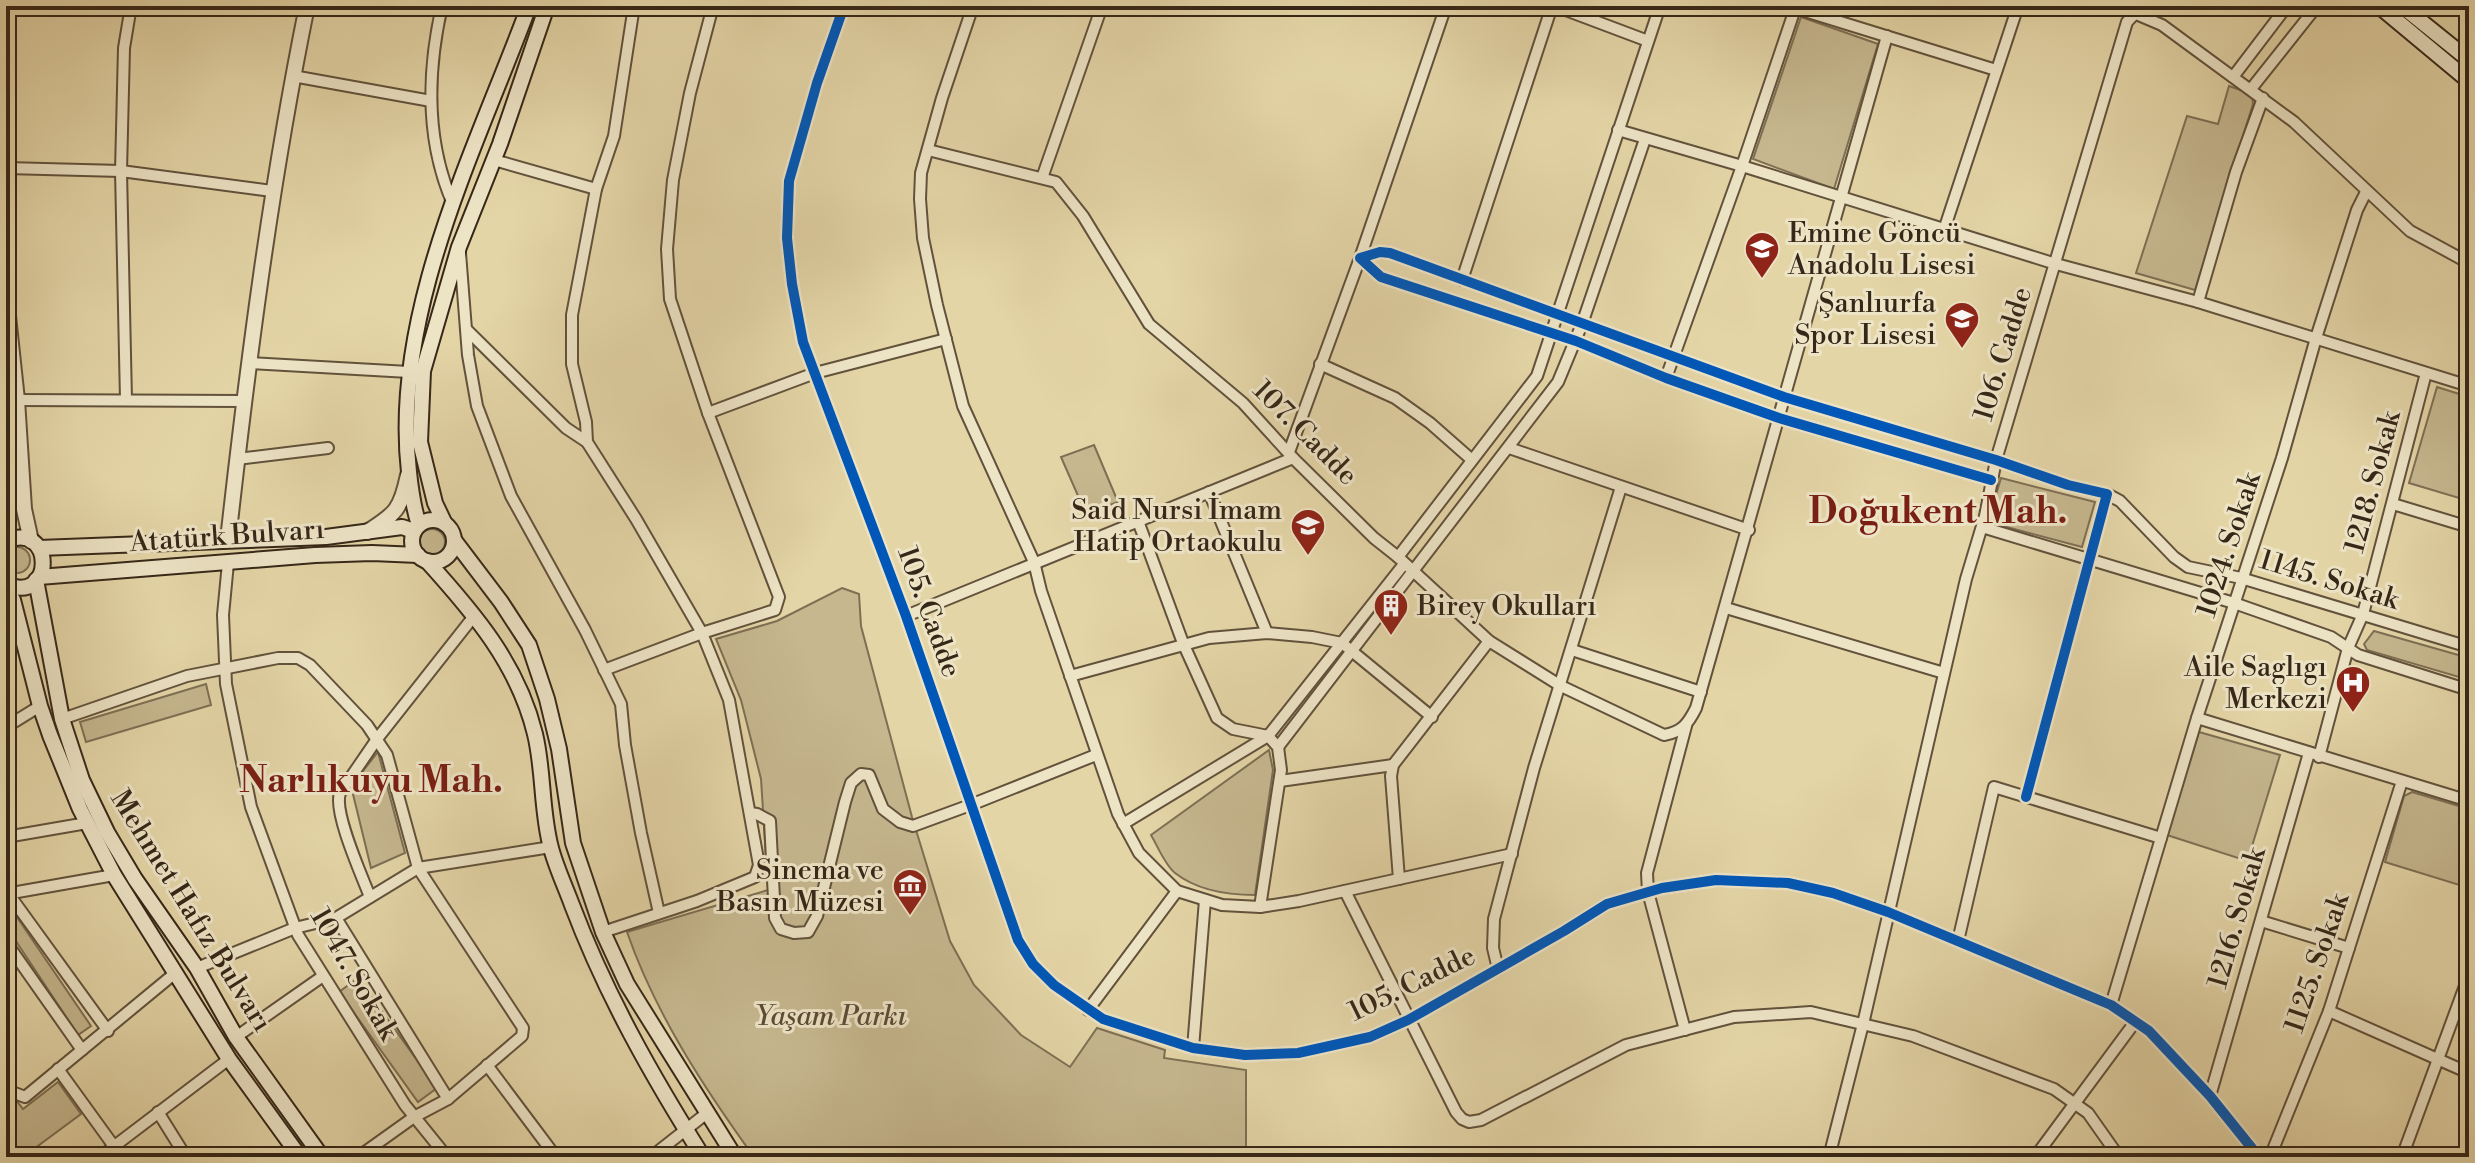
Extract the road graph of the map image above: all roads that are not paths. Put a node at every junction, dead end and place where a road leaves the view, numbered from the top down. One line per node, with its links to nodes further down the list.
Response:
1 (131, 6): 38 (street)
2 (307, 6): 26 (main road)
3 (442, 6): 31 (street)
4 (529, 6): 44 (main road)
5 (547, 6): 35 (main road)
6 (634, 6): 40 (street)
7 (713, 6): 72 (street)
8 (844, 6): 64 (street, 105. Cadde)
9 (973, 6): 34 (street)
10 (1102, 6): 39 (street)
11 (1446, 6): 47 (street)
12 (1554, 6): 23 (street); 50 (street)
13 (1660, 6): 23 (street)
14 (2018, 6): 25 (street)
15 (2127, 6): 21 (street)
16 (2287, 6): 27 (street)
17 (2317, 6): 29 (street)
18 (2379, 6): 28 (main road)
19 (2402, 6): 24 (main road)
20 (1795, 7): 22 (street); 36 (street)
21 (2139, 10): 27 (street); 49 (street, 106. Cadde)
22 (1887, 36): 25 (street); 43 (street)
23 (1648, 41): 32 (street)
24 (2469, 60)
25 (1996, 70): 45 (street)
26 (293, 76): 31 (street); 41 (main road)
27 (2233, 77): 29 (street)
28 (2469, 81)
29 (2251, 89): 30 (street)
30 (2263, 98): 42 (street); 52 (street)
31 (431, 101): 44 (street)
32 (1618, 130): 33 (street); 53 (street)
33 (1645, 139): 36 (street); 54 (street)
34 (928, 150): 39 (street, 107. Cadde); 58 (street)
35 (494, 160): 40 (street); 46 (main road)
36 (1742, 166): 43 (street); 60 (street)
37 (6, 168): 38 (street)
38 (121, 171): 41 (street); 70 (street)
39 (1042, 178): 77 (street, 107. Cadde)
40 (596, 189): 74 (street)
41 (272, 191): 61 (main road)
42 (2366, 192): 48 (street); 57 (street, 1024. Sokak)
43 (1843, 198): 45 (street); 68 (street)
44 (453, 204): 63 (main road)
45 (1944, 230): 49 (street)
46 (459, 247): 55 (street); 88 (main road)
47 (1360, 258): 50 (street); 56 (street); 62 (street)
48 (2469, 263)
49 (2056, 264): 52 (street); 80 (street, 106. Cadde)
50 (1462, 280): 53 (street)
51 (6, 297): 69 (main road, Mehmet Hafız Bulvarı)
52 (2198, 302): 57 (street)
53 (1558, 316): 54 (street); 56 (street)
54 (1582, 324): 59 (street); 60 (street)
55 (466, 329): 74 (street); 121 (street)
56 (1552, 334): 59 (street); 79 (street)
57 (2316, 338): 65 (street); 104 (street, 1024. Sokak)
58 (946, 339): 64 (street); 100 (street)
59 (1576, 341): 66 (street); 76 (street)
60 (1672, 357): 66 (street); 68 (street)
61 (250, 363): 63 (street); 71 (main road)
62 (1320, 364): 77 (street); 79 (street)
63 (409, 372): 81 (main road)
64 (815, 373): 72 (street); 110 (street, 105. Cadde)
65 (2426, 373): 67 (street); 86 (street, 1218. Sokak)
66 (1666, 378): 73 (street)
67 (2469, 386)
68 (1784, 397): 73 (street); 80 (street)
69 (17, 400): 70 (street); 97 (main road, Mehmet Hafız Bulvarı)
70 (126, 400): 71 (street)
71 (242, 401): 78 (main road)
72 (708, 413): 111 (street)
73 (1779, 418): 82 (street); 92 (street)
74 (587, 442): 111 (street)
75 (328, 448): 78 (street)
76 (1509, 448): 83 (street); 102 (street)
77 (1291, 455): 84 (street); 102 (street, 107. Cadde)
78 (237, 459): 94 (main road)
79 (1472, 460): 102 (street)
80 (1996, 460): 82 (street, 106. Cadde); 85 (street)
81 (409, 471): 91 (main road); 93 (main road)
82 (1991, 480): 89 (street, 106. Cadde)
83 (1621, 487): 92 (street); 118 (street)
84 (1209, 492): 87 (street); 112 (street)
85 (2107, 494): 99 (street); 104 (street, 1145. Sokak)
86 (2393, 504): 90 (street); 108 (street, 1218. Sokak)
87 (1138, 521): 100 (street); 114 (street)
88 (445, 524): 91 (main road); 95 (main road)
89 (1982, 527): 99 (street); 122 (street, 106. Cadde)
90 (2469, 527)
91 (417, 528): 93 (main road, Atatürk Bulvarı); 98 (main road)
92 (1749, 530): 107 (street)
93 (367, 532): 94 (main road, Atatürk Bulvarı)
94 (228, 540): 97 (main road, Atatürk Bulvarı)
95 (454, 540): 98 (main road); 166 (main road)
96 (6, 541): 97 (main road, Atatürk Bulvarı)
97 (35, 545): 103 (main road, Mehmet Hafız Bulvarı)
98 (422, 558): 101 (main road, Atatürk Bulvarı); 109 (main road)
99 (2090, 560): 106 (street); 141 (street)
100 (1034, 562): 110 (street); 123 (street)
101 (228, 563): 103 (main road, Atatürk Bulvarı); 120 (street, 1047. Sokak)
102 (1405, 564): 113 (street, 107. Cadde); 115 (street); 119 (street)
103 (38, 578): 105 (main road, Atatürk Bulvarı); 130 (main road, Mehmet Hafız Bulvarı)
104 (2241, 578): 106 (street, 1024. Sokak); 108 (street, 1145. Sokak)
105 (6, 585): 127 (main road, Mehmet Hafız Bulvarı)
106 (2234, 603): 117 (street); 129 (street, 1024. Sokak)
107 (1726, 608): 122 (street); 126 (street)
108 (2363, 614): 116 (street, 1145. Sokak); 117 (street, 1218. Sokak)
109 (474, 616): 134 (street); 149 (main road)
110 (906, 616): 143 (street, 105. Cadde)
111 (702, 633): 121 (street); 144 (street)
112 (1267, 633): 114 (street); 115 (street)
113 (1489, 641): 124 (street, 107. Cadde); 128 (street)
114 (1183, 643): 123 (street); 133 (street)
115 (1342, 643): 119 (street); 133 (street)
116 (2469, 647)
117 (2348, 648): 125 (street); 137 (street, 1216. Sokak)
118 (1572, 650): 124 (street); 126 (street)
119 (1353, 653): 128 (street); 135 (street)
120 (226, 669): 130 (street); 134 (street); 165 (street, 1047. Sokak)
121 (604, 670): 162 (street)
122 (1944, 673): 161 (street, 106. Cadde)
123 (1070, 676): 136 (street)
124 (1561, 686): 131 (street, 107. Cadde); 150 (street)
125 (2469, 690)
126 (1701, 692): 131 (street)
127 (40, 706): 132 (street); 145 (main road, Mehmet Hafız Bulvarı)
128 (1432, 717): 138 (street)
129 (2197, 718): 137 (street); 148 (street, 1024. Sokak)
130 (62, 719): 170 (main road, Mehmet Hafız Bulvarı)
131 (1686, 726): 156 (street)
132 (6, 727)
133 (1268, 736): 135 (street); 146 (street)
134 (377, 739): 151 (street); 158 (street)
135 (1278, 747): 139 (street)
136 (1096, 755): 143 (street); 146 (street)
137 (2314, 755): 140 (street); 164 (street, 1216. Sokak)
138 (1393, 765): 139 (street); 153 (street)
139 (1280, 781): 160 (street)
140 (2402, 781): 142 (street); 169 (street, 1125. Sokak)
141 (2026, 797): 148 (street); 167 (street)
142 (2469, 801)
143 (973, 804): 144 (street); 176 (street, 105. Cadde)
144 (750, 813): 162 (street)
145 (87, 823): 147 (street); 152 (main road, Mehmet Hafız Bulvarı)
146 (1123, 824): 154 (street)
147 (6, 837)
148 (2161, 838): 175 (street, 1024. Sokak)
149 (551, 847): 151 (street); 198 (main road)
150 (1512, 854): 153 (street); 171 (street)
151 (418, 868): 158 (street); 188 (street)
152 (114, 875): 157 (street); 172 (main road, Mehmet Hafız Bulvarı)
153 (1399, 879): 155 (street)
154 (1177, 891): 159 (street); 176 (street)
155 (1345, 891): 160 (street); 178 (street)
156 (1648, 892): 161 (street, 105. Cadde); 171 (street, 105. Cadde); 181 (street)
157 (7, 893): 182 (street)
158 (370, 897): 163 (street)
159 (1205, 900): 160 (street); 184 (street)
160 (1260, 907)
161 (1888, 912): 167 (street, 105. Cadde); 180 (street, 106. Cadde)
162 (659, 913): 166 (street)
163 (336, 918): 165 (street); 193 (street)
164 (2261, 921): 169 (street); 192 (street, 1216. Sokak)
165 (295, 928): 170 (street); 174 (street, 1047. Sokak)
166 (603, 932): 196 (main road)
167 (1958, 941): 175 (street, 105. Cadde)
168 (6, 942): 185 (street)
169 (2349, 948): 177 (street, 1125. Sokak)
170 (197, 968): 183 (main road, Mehmet Hafız Bulvarı)
171 (1498, 969): 178 (street, 105. Cadde)
172 (174, 974): 182 (street); 186 (main road, Mehmet Hafız Bulvarı)
173 (2469, 975): 187 (street)
174 (323, 976): 183 (street); 197 (street, 1047. Sokak)
175 (2111, 1005): 179 (street, 105. Cadde)
176 (1088, 1010): 184 (street, 105. Cadde)
177 (2329, 1011): 187 (street); 214 (street, 1125. Sokak)
178 (1408, 1020): 181 (street); 184 (street, 105. Cadde)
179 (2135, 1022): 192 (street, 105. Cadde); 194 (street)
180 (1863, 1024): 181 (street); 194 (street); 210 (street, 106. Cadde)
181 (1685, 1030)
182 (108, 1031): 185 (street)
183 (236, 1037): 203 (main road, Mehmet Hafız Bulvarı)
184 (1193, 1048)
185 (82, 1050): 189 (street)
186 (229, 1059): 195 (street); 202 (main road, Mehmet Hafız Bulvarı)
187 (2438, 1059): 190 (street); 215 (street)
188 (487, 1065): 193 (street); 206 (street)
189 (58, 1069): 191 (street); 199 (street)
190 (2469, 1073)
191 (6, 1084)
192 (2210, 1096): 213 (street, 105. Cadde)
193 (448, 1099): 197 (street)
194 (2076, 1104): 211 (street); 212 (street)
195 (158, 1112): 199 (street); 201 (street)
196 (707, 1113): 198 (street); 209 (main road)
197 (414, 1117): 204 (street); 205 (street, 1047. Sokak)
198 (685, 1128): 207 (street); 208 (main road)
199 (113, 1145): 200 (street)
200 (100, 1157)
201 (186, 1157)
202 (300, 1157)
203 (322, 1157)
204 (358, 1157)
205 (447, 1157)
206 (556, 1157)
207 (651, 1157)
208 (703, 1157)
209 (735, 1157)
210 (1829, 1157)
211 (2035, 1157)
212 (2119, 1157)
213 (2259, 1157)
214 (2270, 1157)
215 (2402, 1157)

